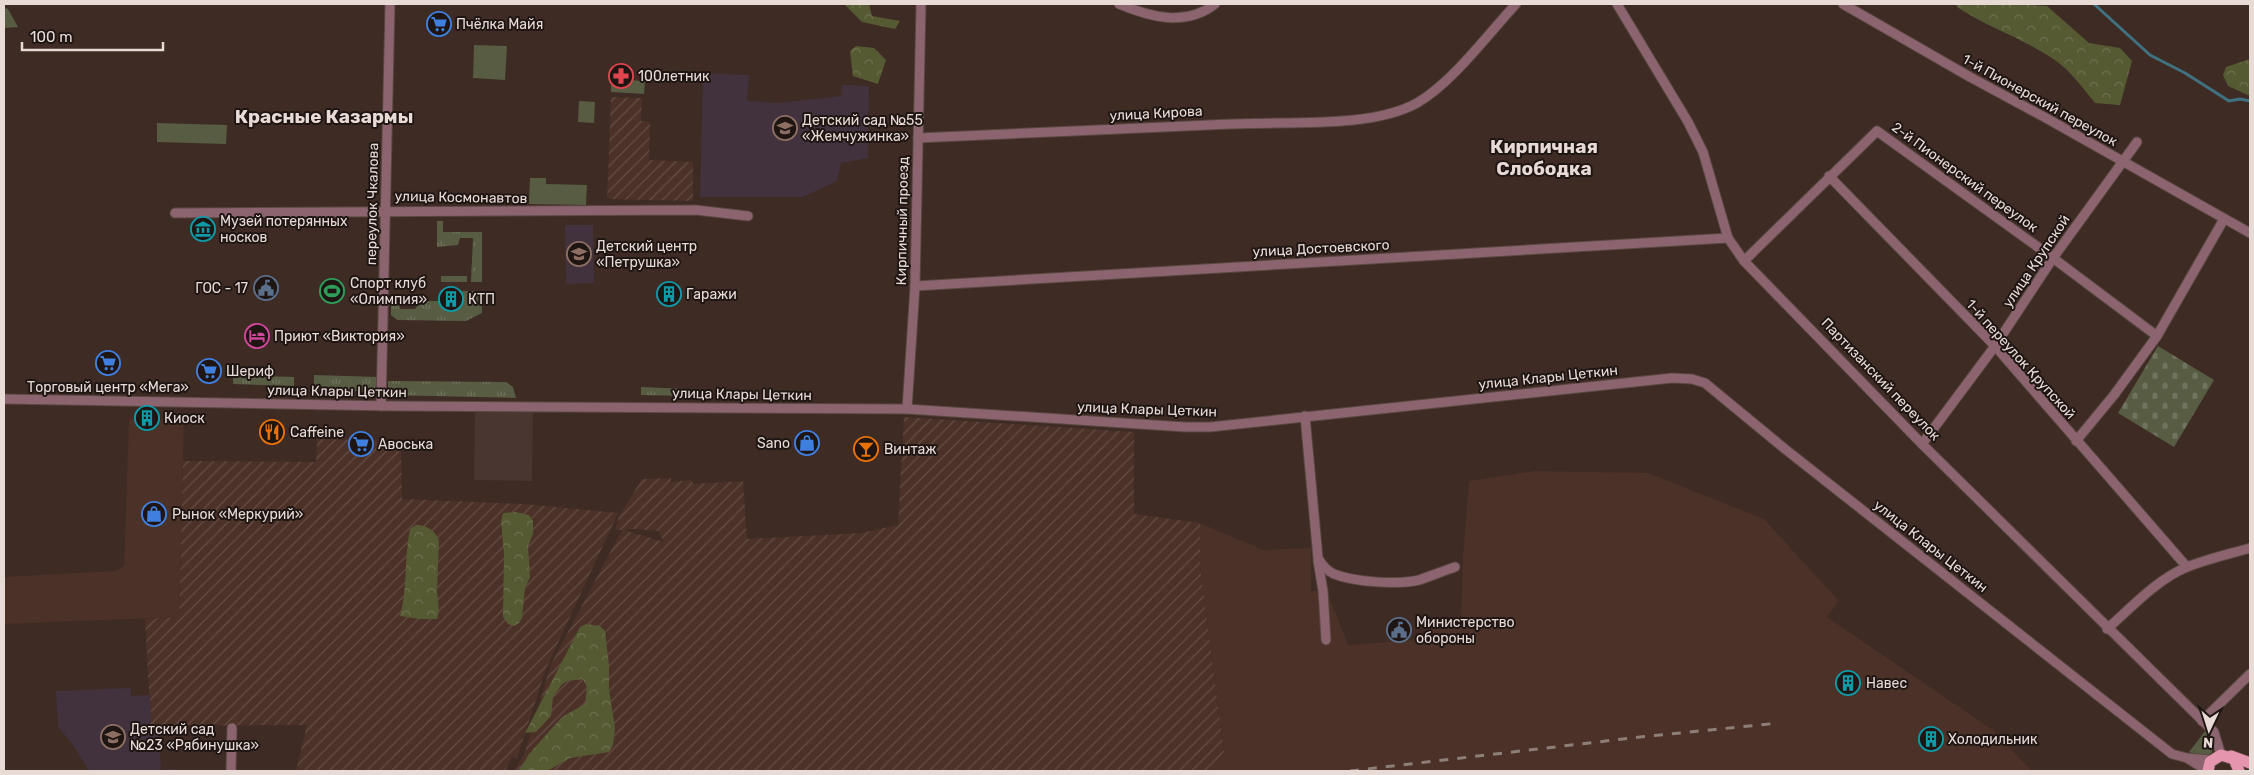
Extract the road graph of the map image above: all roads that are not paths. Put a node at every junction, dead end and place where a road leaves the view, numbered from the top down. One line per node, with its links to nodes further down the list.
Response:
1 (390, 4): 12 (street, переулок Чкалова)
2 (921, 4): 8 (street, Кирпичный проезд)
3 (1119, 4): 4 (street)
4 (1216, 4)
5 (1516, 4): 8 (street, улица Кирова)
6 (1617, 4): 17 (street, Партизанский переулок)
7 (1843, 4): 10 (street, 1-й Пионерский переулок)
8 (918, 138): 20 (street, Кирпичный проезд)
9 (2138, 142): 10 (street, улица Крупской)
10 (2124, 162): 15 (street, 1-й Пионерский переулок); 18 (street, улица Крупской)
11 (1829, 176): 18 (street, 2-й Пионерский переулок); 19 (street); 22 (street, 1-й переулок Крупской)
12 (385, 210): 13 (street, улица Космонавтов); 14 (street, улица Космонавтов); 24 (street, переулок Чкалова)
13 (174, 213)
14 (748, 216)
15 (2224, 219): 16 (street, 1-й Пионерский переулок); 21 (street)
16 (2250, 233)
17 (1728, 238): 19 (street, Партизанский переулок); 20 (street, улица Достоевского)
18 (2053, 258): 21 (street, 2-й Пионерский переулок); 22 (street, улица Крупской)
19 (1744, 261): 28 (street, Партизанский переулок)
20 (915, 286): 25 (street, Кирпичный проезд)
21 (2156, 336): 27 (street)
22 (1995, 346): 27 (street, 1-й переулок Крупской); 28 (street, улица Крупской)
23 (4, 399): 24 (street, улица Клары Цеткин)
24 (380, 406): 25 (street, улица Клары Цеткин)
25 (907, 409): 26 (street, улица Клары Цеткин)
26 (1305, 416): 30 (street); 38 (street, улица Клары Цеткин)
27 (2076, 441): 32 (street, 1-й переулок Крупской)
28 (1922, 444): 33 (street, Партизанский переулок)
29 (2250, 548): 32 (street)
30 (1318, 558): 31 (street); 34 (street)
31 (1455, 567)
32 (2187, 567): 33 (street)
33 (2107, 629): 36 (street, Партизанский переулок)
34 (1326, 640)
35 (2250, 674): 36 (street)
36 (2202, 721): 38 (street, Партизанский переулок)
37 (232, 728): 40 (street)
38 (2216, 763): 39 (main road); 41 (main road, Партизанский переулок)
39 (2250, 763)
40 (231, 771)
41 (2238, 771)

